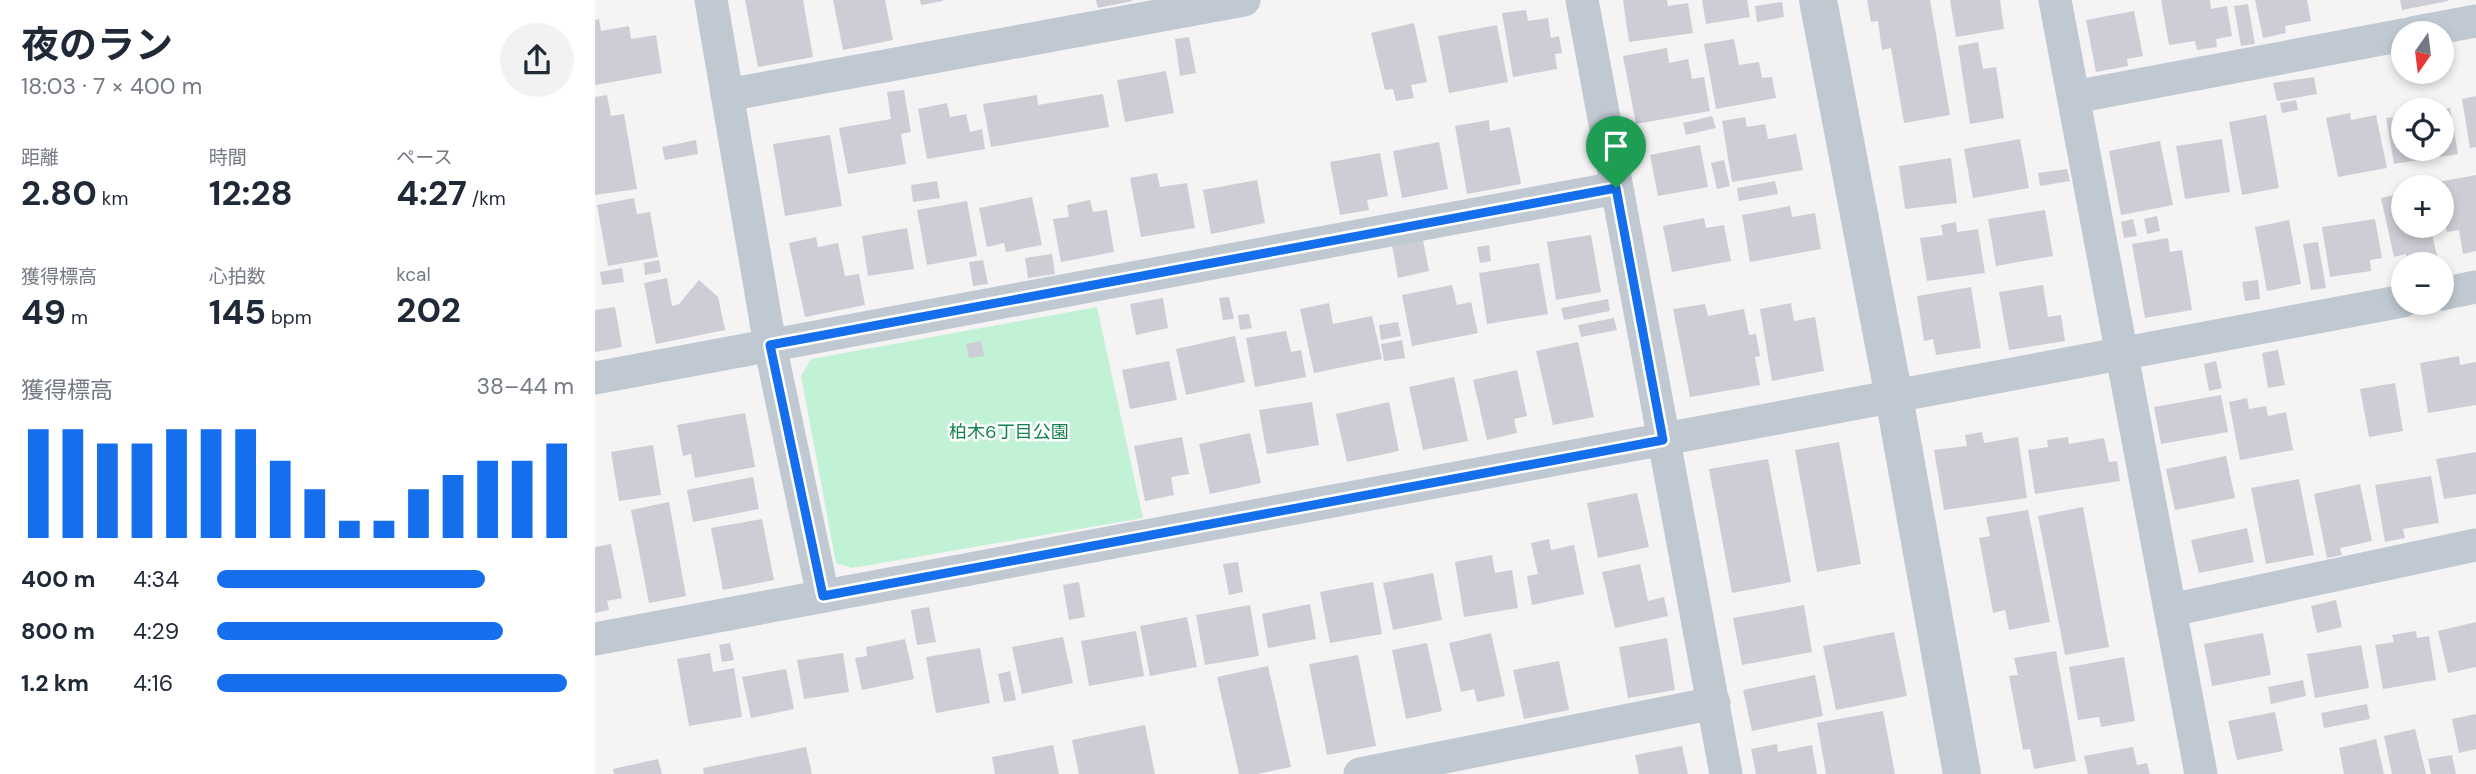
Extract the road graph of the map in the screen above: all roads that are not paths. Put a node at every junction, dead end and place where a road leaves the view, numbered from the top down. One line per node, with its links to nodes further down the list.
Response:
1 (711, 0): 9 (street)
2 (1244, 0): 9 (street)
3 (1582, 0): 11 (street)
4 (1818, 0): 18 (street)
5 (2055, 0): 10 (street)
6 (2476, 21): 7 (street)
7 (2454, 25)
8 (2391, 37): 10 (street)
9 (727, 95): 15 (street)
10 (2074, 97): 16 (street)
11 (1616, 188): 15 (street); 19 (street)
12 (2476, 287): 13 (street)
13 (2454, 291)
14 (2391, 303): 16 (street)
15 (770, 345): 17 (street); 21 (street)
16 (2123, 354): 18 (street); 22 (street)
17 (595, 378)
18 (1894, 397): 19 (street); 27 (street)
19 (1663, 440): 21 (street); 24 (street)
20 (2476, 545): 22 (street)
21 (823, 596): 23 (street)
22 (2171, 610): 28 (street)
23 (595, 639)
24 (1714, 702): 25 (street); 26 (street)
25 (1360, 774)
26 (1726, 774)
27 (1962, 774)
28 (2201, 774)

